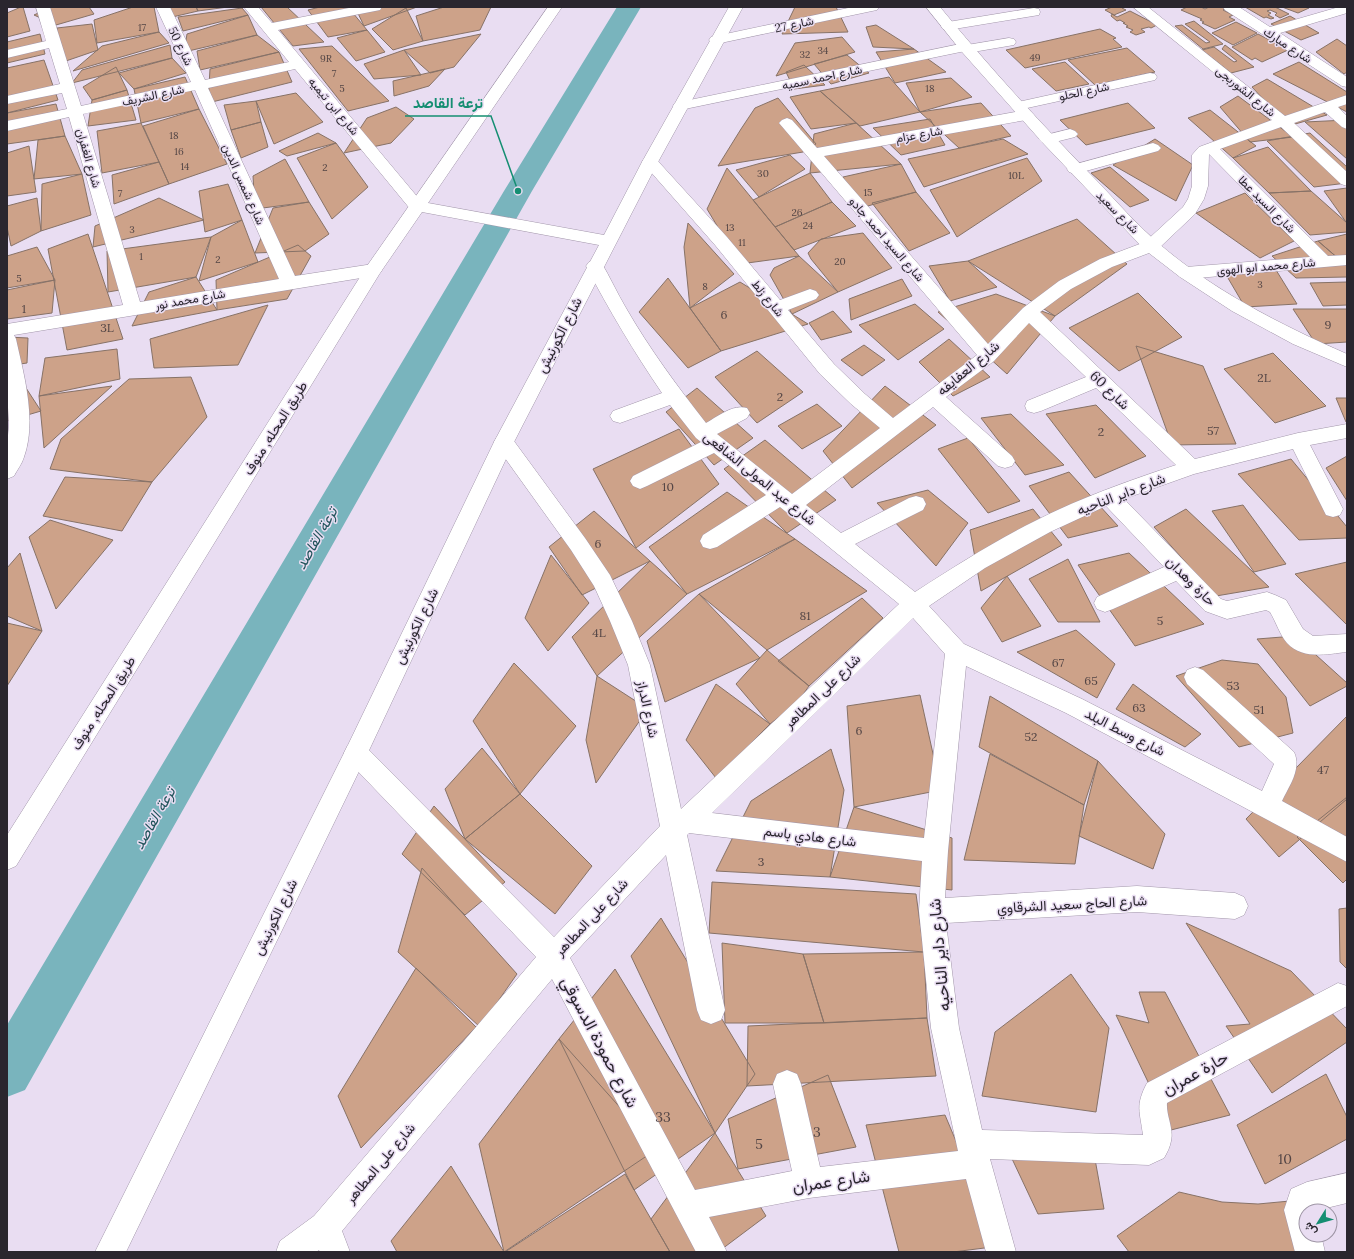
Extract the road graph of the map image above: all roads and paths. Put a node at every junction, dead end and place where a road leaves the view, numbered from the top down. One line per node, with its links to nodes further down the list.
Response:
1 (162, 7): 24 (street, شارع 50)
2 (251, 7): 14 (street, شارع ابن تيميه)
3 (375, 7): 14 (street)
4 (555, 7): 44 (street, طريق المحله, منوف)
5 (736, 7): 16 (street, شارع الكورنيش)
6 (872, 7): 16 (street, شارع 27)
7 (933, 7): 13 (street, شارع سعيد)
8 (1140, 7): 32 (street, شارع الشوربجى)
9 (1230, 7): 15 (street, شارع مبارك)
10 (46, 8): 18 (street, شارع الغفران)
11 (1034, 12): 13 (lane)
12 (1344, 13): 15 (street)
13 (948, 26): 19 (street, شارع سعيد)
14 (268, 28): 21 (street, شارع ابن تيميه)
15 (1269, 32): 23 (street, شارع مبارك)
16 (716, 40): 28 (street, شارع الكورنيش)
17 (1009, 42): 19 (lane)
18 (54, 43): 20 (street); 25 (street, شارع الغفران)
19 (966, 48): 28 (street, شارع احمد سميه); 31 (street, شارع سعيد)
20 (7, 54)
21 (299, 64): 24 (street, شارع الشريف); 44 (street, شارع ابن تيميه)
22 (1150, 77): 31 (street, شارع الحلو)
23 (1347, 83)
24 (200, 85): 30 (street, شارع الشريف); 52 (street, شارع شمس الدين)
25 (68, 87): 27 (street); 30 (street, شارع الغفران)
26 (1347, 99): 29 (street)
27 (7, 100)
28 (680, 106): 41 (street, شارع الكورنيش)
29 (1328, 106): 32 (street); 34 (street)
30 (76, 111): 35 (street, شارع الشريف); 55 (street, شارع الغفران)
31 (1022, 111): 37 (street, شارع سعيد); 40 (street, شارع عزام)
32 (1283, 121): 38 (street); 43 (street, شارع الشوربجى)
33 (786, 123): 40 (street, شارع السيد احمد جادو)
34 (1347, 124)
35 (7, 126)
36 (1070, 134): 37 (street)
37 (1047, 139): 42 (street, شارع سعيد)
38 (1210, 147): 46 (street); 48 (street, شارع السيد عطا)
39 (1153, 148): 42 (street)
40 (812, 153): 59 (street, شارع السيد احمد جادو)
41 (650, 162): 45 (street, شارع الكورنيش); 54 (street, شارع زلط)
42 (1075, 169): 46 (street, شارع سعيد)
43 (1347, 181)
44 (417, 206): 45 (street); 50 (street, طريق المحله, منوف)
45 (608, 242): 49 (street, شارع الكورنيش)
46 (1151, 246): 51 (street, شارع سعيد); 56 (street, شارع العفايفه)
47 (1347, 260): 48 (street, شارع محمد ابو الهوى)
48 (1324, 262): 51 (street, شارع محمد ابو الهوى)
49 (595, 266): 63 (street, شارع عبد المولى الشافعى); 72 (street, شارع الكورنيش)
50 (373, 270): 52 (street, شارع محمد نور); 94 (street, طريق المحله, منوف)
51 (1186, 273): 60 (street, شارع سعيد)
52 (288, 283): 55 (street, شارع محمد نور)
53 (810, 295): 54 (street)
54 (776, 308): 68 (street, شارع زلط)
55 (133, 309): 57 (street, شارع محمد نور)
56 (1029, 312): 59 (street, شارع العفايفه); 61 (street, شارع 60)
57 (7, 330)
58 (7, 339): 62 (street)
59 (988, 356): 64 (street, شارع العفايفه)
60 (1347, 361)
61 (1099, 379): 65 (street); 75 (street, شارع 60)
62 (12, 390): 74 (street)
63 (674, 396): 67 (street); 70 (street, شارع عبد المولى الشافعى)
64 (934, 397): 68 (street, شارع العفايفه); 73 (street)
65 (1034, 406)
66 (740, 414): 70 (street)
67 (620, 416)
68 (893, 428): 78 (street, شارع العفايفه)
69 (1347, 432): 71 (street, شارع داير الناحيه)
70 (710, 438): 76 (street); 78 (street, شارع عبد المولى الشافعى)
71 (1298, 440): 75 (street, شارع داير الناحيه); 80 (street)
72 (504, 442): 89 (street, شارع الكورنيش); 91 (street, شارع الدراز)
73 (1005, 461)
74 (9, 465)
75 (1191, 467): 77 (street, شارع داير الناحيه)
76 (640, 481)
77 (1109, 496): 83 (street, حارة وهدان); 85 (street, شارع داير الناحيه)
78 (787, 500): 81 (street, شارع العفايفه); 82 (street, شارع عبد المولى الشافعى)
79 (916, 504): 82 (street)
80 (1333, 509)
81 (710, 541)
82 (840, 543): 85 (street, شارع عبد المولى الشافعى)
83 (1179, 570): 84 (street); 86 (street, حارة وهدان)
84 (1105, 603)
85 (914, 604): 87 (street, شارع وسط البلد); 91 (street, شارع على المطاهر)
86 (1347, 643)
87 (956, 651): 90 (street, شارع وسط البلد); 93 (street, شارع داير الناحيه)
88 (1195, 677): 90 (street)
89 (356, 753): 97 (street, شارع حمودة الدسوقي); 106 (street, شارع الكورنيش)
90 (1267, 806): 92 (street, شارع وسط البلد)
91 (679, 825): 93 (street, شارع هادي باسم); 97 (street, شارع على المطاهر); 99 (street, شارع الدراز)
92 (1347, 850)
93 (935, 851): 96 (street, شارع داير الناحيه)
94 (7, 858)
95 (1235, 906): 96 (street, شارع الحاج سعيد الشرقاوي)
96 (932, 911): 101 (street, شارع داير الناحيه)
97 (554, 956): 104 (street, شارع حمودة الدسوقي); 105 (street, شارع على المطاهر)
98 (1338, 996): 101 (street, حارة عمران)
99 (711, 1010)
100 (787, 1084): 102 (street)
101 (974, 1154): 102 (street, شارع عمران); 109 (street, شارع داير الناحيه)
102 (809, 1183): 104 (street, شارع عمران)
103 (1347, 1188): 110 (street)
104 (687, 1206): 108 (street, شارع حمودة الدسوقي)
105 (330, 1240): 107 (street, شارع على المطاهر)
106 (110, 1252)
107 (291, 1252)
108 (712, 1252)
109 (1001, 1252)
110 (1310, 1252)

